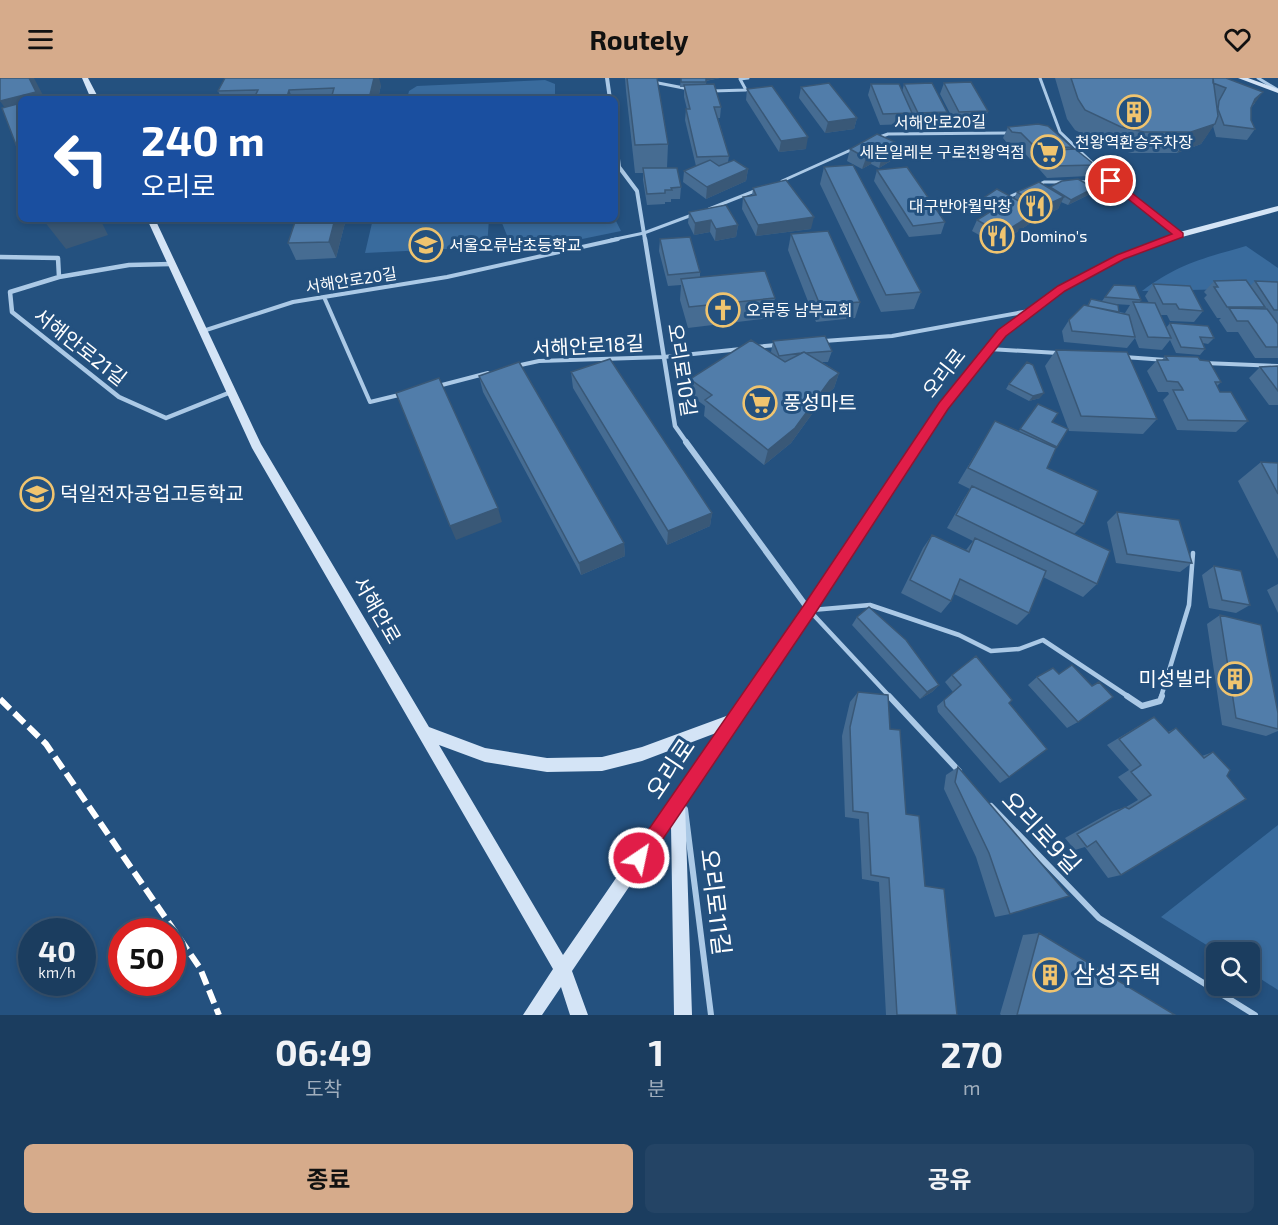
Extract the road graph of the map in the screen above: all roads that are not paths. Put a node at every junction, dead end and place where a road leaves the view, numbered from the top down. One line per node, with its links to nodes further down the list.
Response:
1 (85, 78): 12 (main road)
2 (607, 78): 3 (lane); 13 (street)
3 (613, 78)
4 (748, 78): 11 (lane)
5 (1040, 78): 14 (lane)
6 (1241, 78): 10 (main road)
7 (1258, 78): 10 (lane)
8 (648, 81): 9 (lane)
9 (699, 90)
10 (1278, 90)
11 (710, 91)
12 (94, 96)
13 (610, 96)
14 (1060, 132): 16 (lane); 21 (lane)
15 (1017, 133): 17 (lane, 서해안로20길)
16 (1049, 133)
17 (870, 141)
18 (860, 146): 20 (lane)
19 (618, 159): 30 (street, 오리로10길)
20 (781, 181)
21 (1111, 181): 22 (lane); 31 (lane)
22 (1033, 187)
23 (760, 189): 27 (lane)
24 (1022, 191): 25 (lane)
25 (1011, 196)
26 (1278, 208): 31 (main road, 오리로)
27 (707, 209)
28 (697, 213): 30 (lane, 서해안로20길)
29 (152, 222): 33 (main road, 서해안로)
30 (644, 233): 35 (lane, 서해안로20길); 42 (street, 오리로10길)
31 (1179, 235): 36 (main road, 오리로)
32 (0, 257): 34 (street)
33 (171, 264): 34 (street, 서해안로21길); 37 (main road, 서해안로)
34 (59, 277): 50 (street, 서해안로21길)
35 (324, 297): 37 (lane, 서해안로20길); 51 (lane)
36 (1032, 311): 38 (lane); 40 (main road, 오리로)
37 (203, 331): 50 (main road, 서해안로)
38 (814, 342)
39 (780, 344): 42 (lane, 서해안로18길)
40 (989, 349): 41 (lane); 53 (main road, 오리로)
41 (1060, 353)
42 (664, 357): 47 (lane, 서해안로18길); 53 (street, 오리로10길)
43 (1119, 357): 44 (lane)
44 (1178, 361)
45 (1201, 362): 46 (lane)
46 (1278, 366)
47 (505, 369)
48 (494, 372): 49 (lane)
49 (426, 388)
50 (231, 392): 55 (main road, 서해안로)
51 (404, 394)
52 (1193, 554): 53 (lane)
53 (809, 610): 54 (main road, 오리로); 56 (lane)
54 (734, 720): 55 (main road); 57 (main road, 오리로)
55 (423, 732): 59 (main road, 서해안로)
56 (968, 781)
57 (680, 798): 59 (main road, 오리로); 62 (main road); 63 (lane, 오리로11길)
58 (984, 798): 64 (lane, 오리로9길)
59 (563, 970): 60 (main road, 오리로); 61 (main road, 서해안로)
60 (532, 1015)
61 (579, 1015)
62 (683, 1015)
63 (711, 1015)
64 (1255, 1015)

